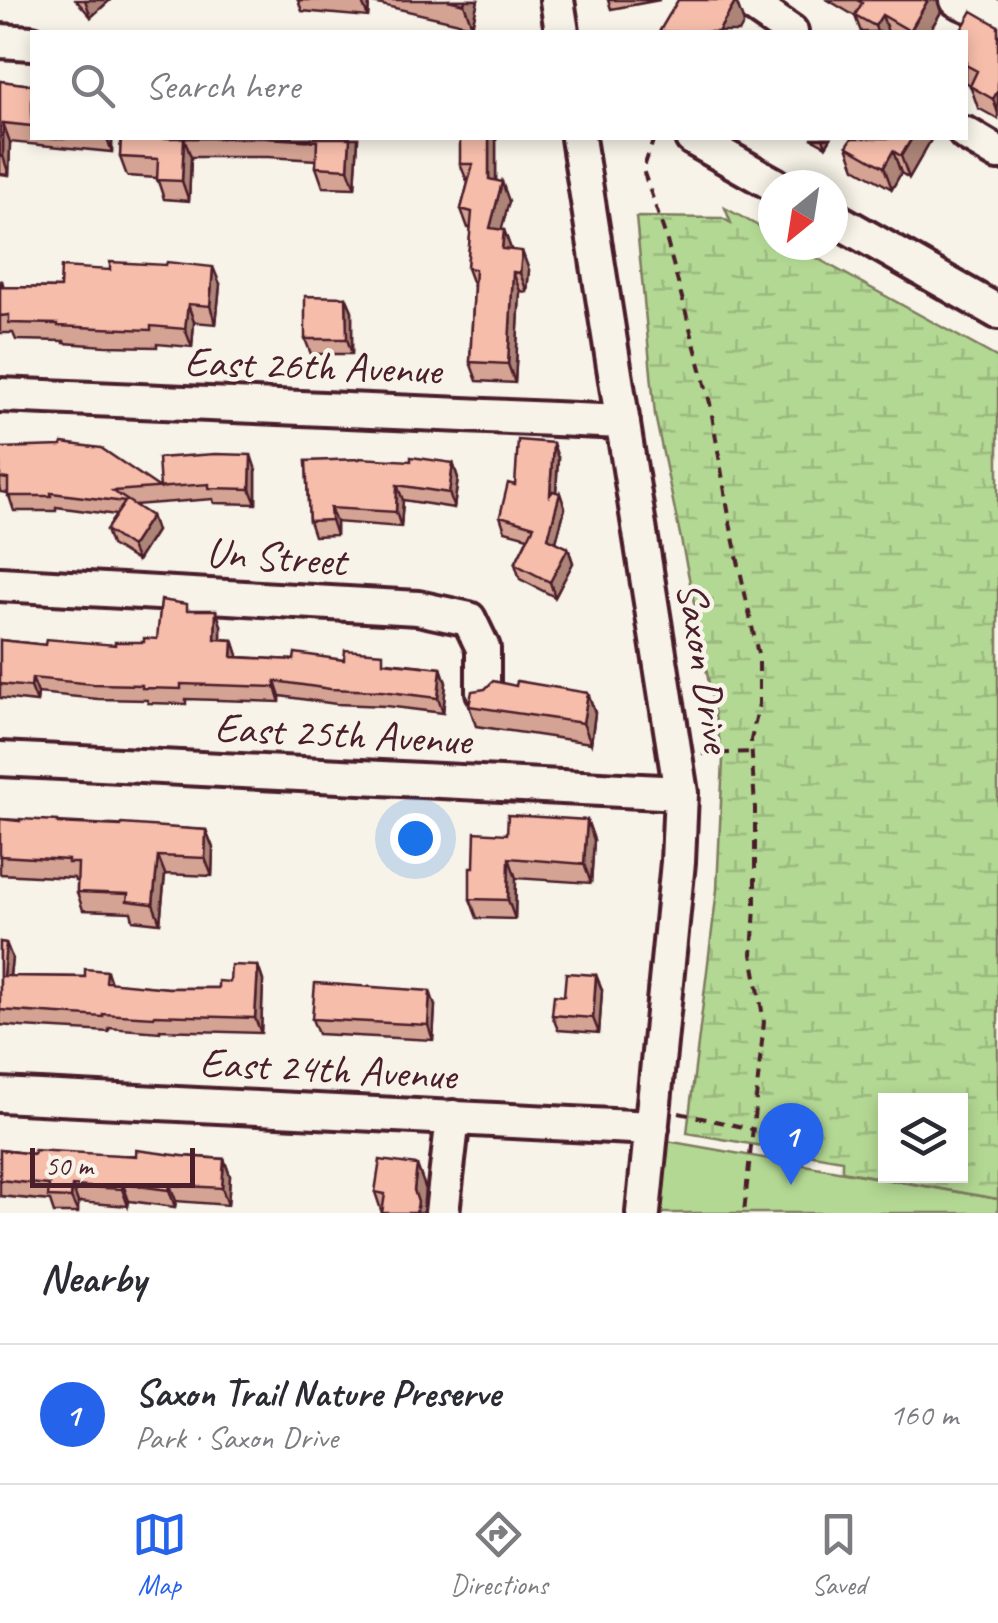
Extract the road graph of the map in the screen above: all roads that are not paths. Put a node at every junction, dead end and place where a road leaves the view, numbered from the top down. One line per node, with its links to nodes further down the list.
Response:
1 (557, 0): 5 (street)
2 (745, 0): 6 (street)
3 (958, 0): 4 (street)
4 (998, 18)
5 (562, 30)
6 (787, 30)
7 (0, 41): 8 (street)
8 (30, 43)
9 (968, 135): 12 (street)
10 (578, 140): 17 (street, Saxon Drive)
11 (696, 140): 13 (street)
12 (998, 152)
13 (758, 175)
14 (848, 227): 15 (street)
15 (998, 312)
16 (0, 395): 17 (street, East 26th Avenue)
17 (623, 422): 21 (street, Saxon Drive)
18 (0, 584): 19 (street, Un Street)
19 (483, 692)
20 (0, 759): 21 (street, East 25th Avenue)
21 (681, 793): 24 (street, Saxon Drive)
22 (0, 1095): 23 (street, East 24th Avenue)
23 (453, 1118): 24 (street, East 24th Avenue); 25 (street)
24 (662, 1120): 26 (street, Saxon Drive)
25 (442, 1213)
26 (643, 1213)

